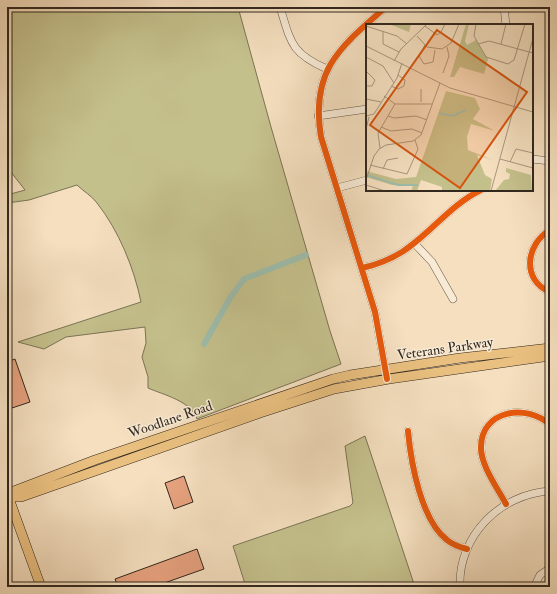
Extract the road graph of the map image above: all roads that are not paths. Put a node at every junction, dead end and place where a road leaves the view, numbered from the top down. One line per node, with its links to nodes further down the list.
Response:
1 (280, 7): 7 (street)
2 (386, 7): 4 (street)
3 (504, 7): 5 (street)
4 (367, 24)
5 (503, 24)
6 (366, 25): 7 (street)
7 (327, 69): 9 (street)
8 (366, 109): 9 (street)
9 (318, 116): 13 (street)
10 (533, 160): 11 (street)
11 (550, 161)
12 (366, 180): 13 (street)
13 (337, 188): 17 (street)
14 (479, 191): 16 (street)
15 (550, 230): 18 (street)
16 (414, 243): 17 (street); 19 (street)
17 (362, 268): 22 (street)
18 (550, 292)
19 (453, 299)
20 (550, 348): 22 (main road, Veterans Parkway)
21 (550, 356): 22 (main road, Veterans Parkway)
22 (386, 375): 23 (main road, Veterans Parkway); 24 (main road, Veterans Parkway)
23 (344, 376): 28 (main road, Woodlane Road)
24 (347, 387): 28 (main road, Woodlane Road)
25 (550, 425): 29 (street)
26 (408, 431): 30 (street)
27 (550, 491): 29 (street)
28 (7, 496): 32 (main road)
29 (506, 504): 30 (street)
30 (467, 549): 33 (street)
31 (550, 568): 34 (street)
32 (41, 587)
33 (460, 587)
34 (534, 587)

